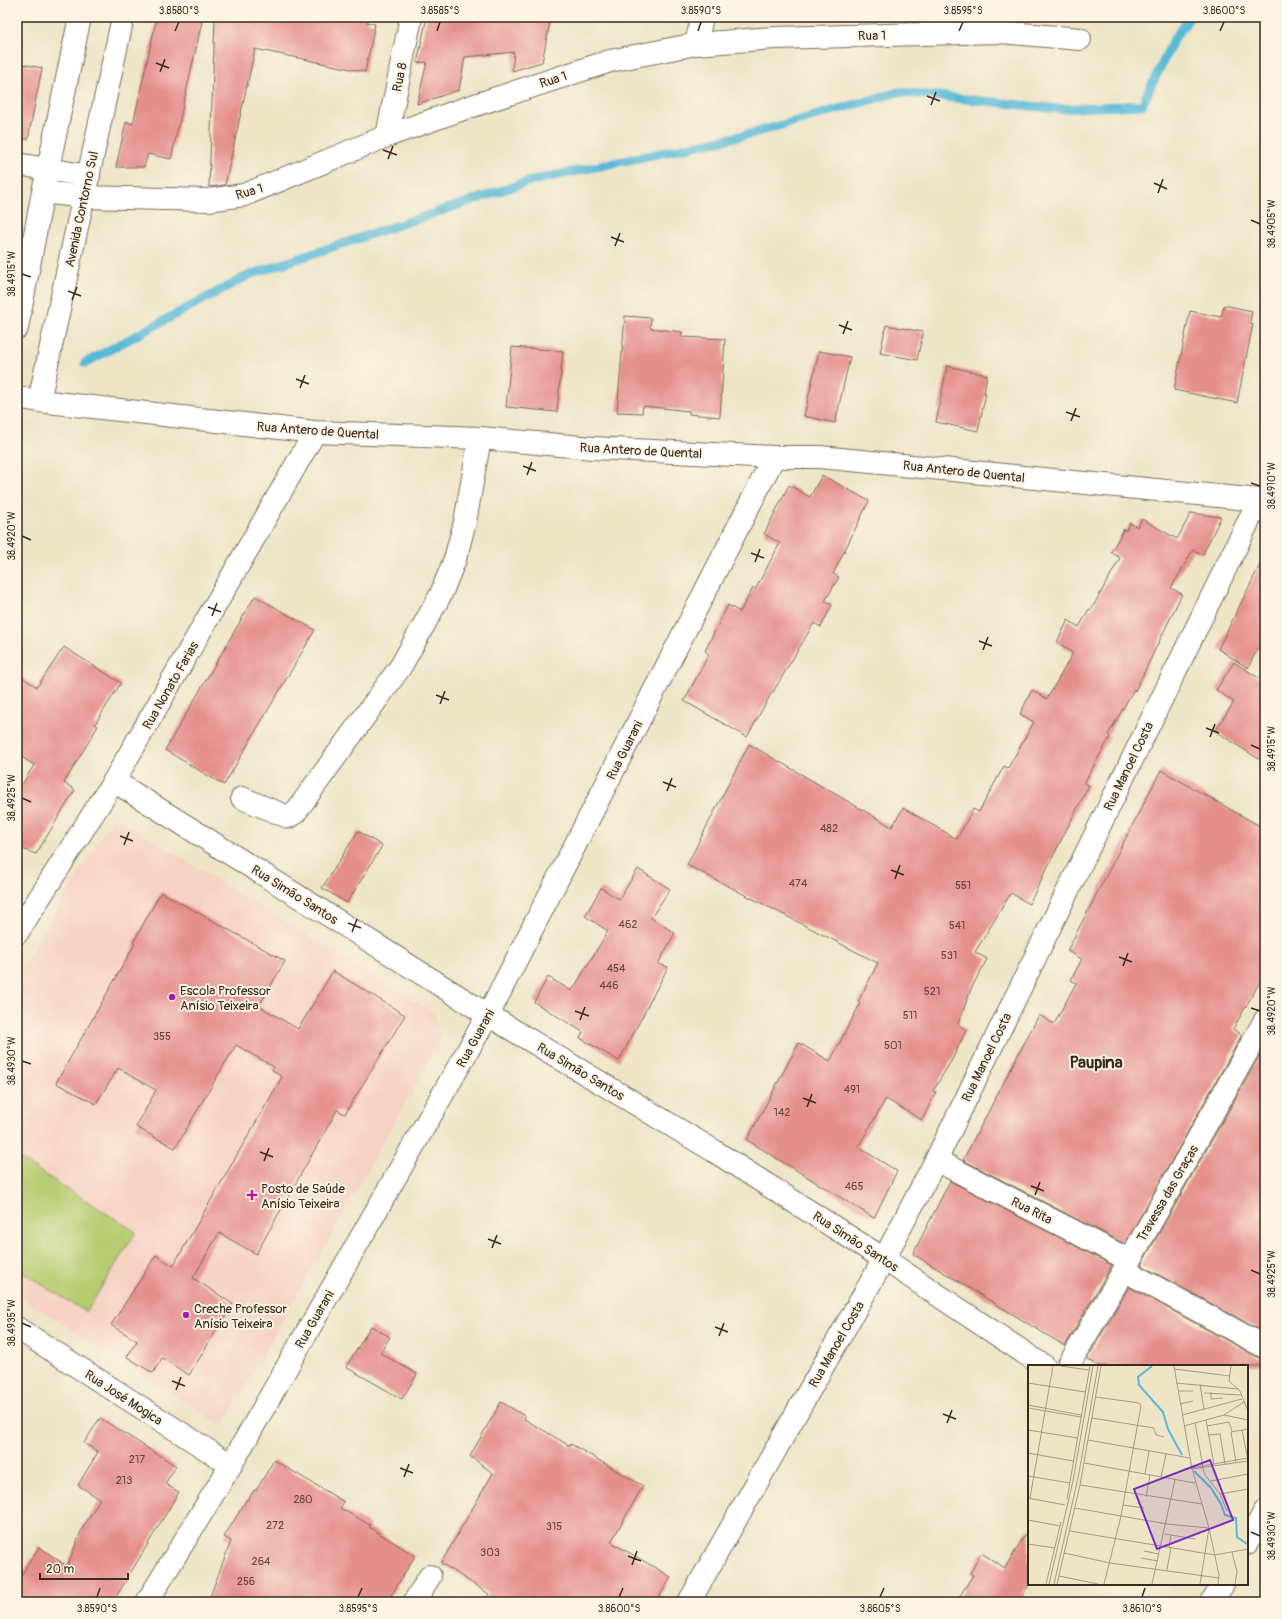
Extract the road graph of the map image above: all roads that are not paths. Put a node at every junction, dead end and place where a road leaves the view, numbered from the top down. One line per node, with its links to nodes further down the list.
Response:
1 (80, 17): 9 (street)
2 (123, 17): 10 (street, Avenida Contorno Sul)
3 (411, 17): 7 (street, Rua 8)
4 (702, 17): 6 (street)
5 (1080, 39): 6 (street, Rua 1)
6 (696, 44): 7 (street, Rua 1)
7 (387, 136): 10 (street, Rua 1)
8 (17, 164): 9 (street, Rua 1)
9 (48, 171): 10 (street, Rua 1); 11 (street)
10 (86, 187): 11 (street, Rua 1); 14 (street, Avenida Contorno Sul)
11 (43, 192): 12 (street)
12 (17, 328)
13 (17, 396): 14 (street, Rua Antero de Quental)
14 (39, 401): 15 (street, Rua Antero de Quental)
15 (316, 432): 16 (street, Rua Antero de Quental); 19 (street, Rua Nonato Farias)
16 (480, 438): 17 (street, Rua Antero de Quental); 20 (street)
17 (774, 457): 18 (street, Rua Antero de Quental); 22 (street, Rua Guarani)
18 (1263, 501): 24 (street, Rua Manoel Costa)
19 (114, 781): 21 (street, Rua Nonato Farias); 22 (street, Rua Simão Santos)
20 (242, 798)
21 (17, 933)
22 (488, 1015): 25 (street, Rua Simão Santos); 31 (street, Rua Guarani)
23 (1265, 1020): 26 (street, Travessa das Graças)
24 (936, 1160): 25 (street, Rua Manoel Costa); 26 (street, Rua Rita)
25 (884, 1259): 29 (street, Rua Simão Santos); 38 (street, Rua Manoel Costa)
26 (1126, 1265): 28 (street, Rua Rita); 30 (street, Travessa das Graças)
27 (17, 1328): 31 (street, Rua José Mogica)
28 (1265, 1347)
29 (1043, 1365)
30 (1069, 1365)
31 (231, 1465): 36 (street, Rua Guarani)
32 (1259, 1519): 33 (street)
33 (1248, 1541)
34 (430, 1576): 37 (street)
35 (1222, 1585): 39 (street)
36 (147, 1602)
37 (414, 1602)
38 (689, 1602)
39 (1212, 1602)

